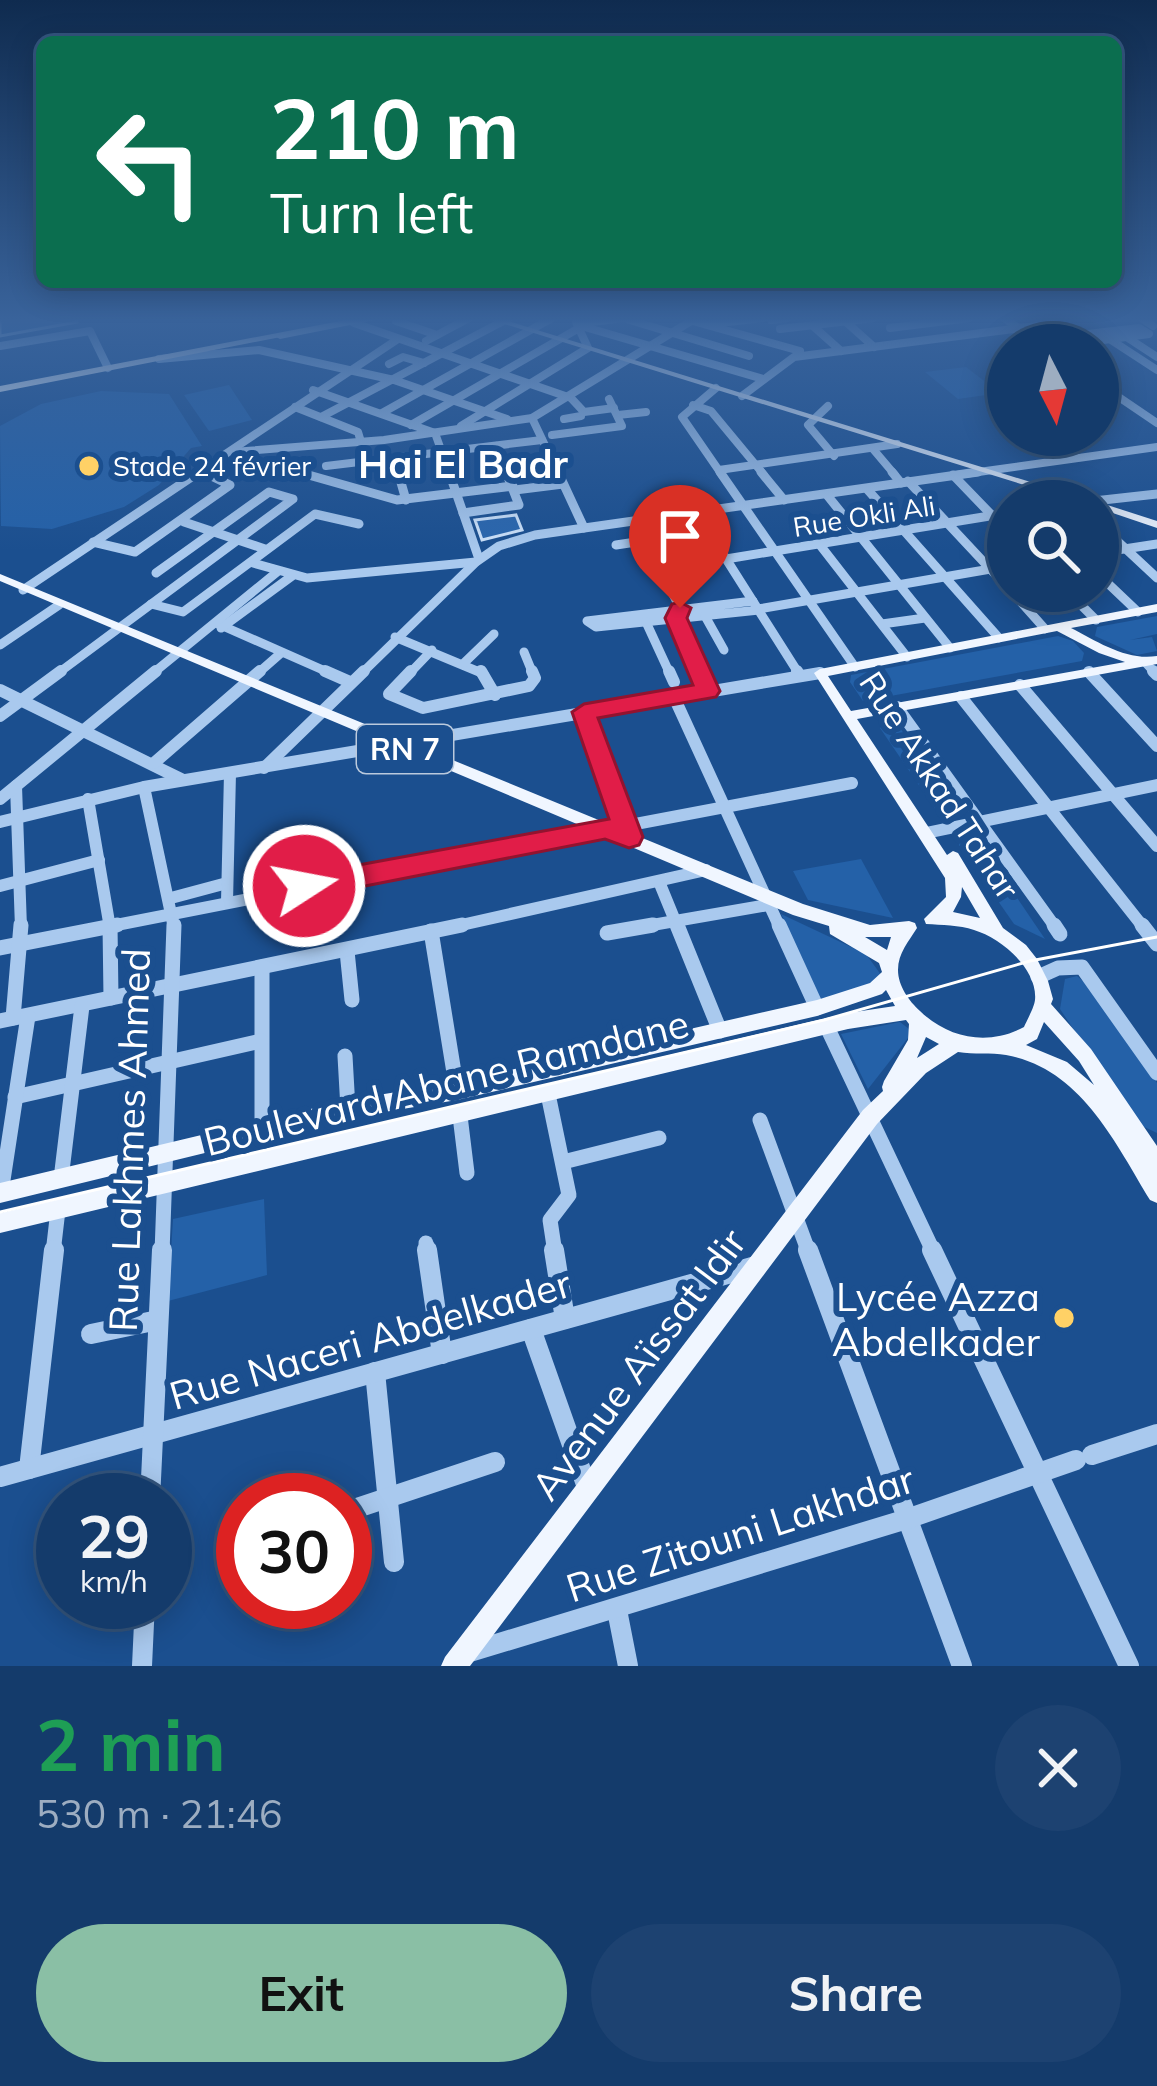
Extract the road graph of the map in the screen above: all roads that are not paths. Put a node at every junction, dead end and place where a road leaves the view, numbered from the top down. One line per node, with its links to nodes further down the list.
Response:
1 (309, 396): 19 (street)
2 (328, 396): 15 (street)
3 (363, 396): 15 (street)
4 (412, 396): 23 (street)
5 (442, 396): 14 (street)
6 (461, 396): 14 (street)
7 (509, 396): 21 (street)
8 (565, 396): 13 (street)
9 (575, 396): 13 (street)
10 (706, 396): 16 (street)
11 (742, 396): 28 (main road)
12 (1119, 397): 30 (street)
13 (571, 398): 17 (street); 24 (street)
14 (454, 400): 21 (street); 31 (street)
15 (351, 402): 23 (street); 25 (street)
16 (693, 405): 50 (street); 52 (street)
17 (554, 406): 26 (street); 27 (street)
18 (828, 406): 28 (street)
19 (295, 407): 25 (street); 35 (street)
20 (614, 407): 22 (street); 24 (street); 33 (street)
21 (484, 411): 29 (street); 32 (street)
22 (646, 412)
23 (382, 413): 31 (street)
24 (583, 414): 27 (street); 33 (street)
25 (321, 417): 39 (street)
26 (532, 418): 29 (street); 38 (street)
27 (564, 418): 36 (street)
28 (811, 419): 40 (main road); 48 (street)
29 (514, 422): 32 (street)
30 (1157, 423)
31 (411, 425): 37 (street)
32 (455, 430): 37 (street)
33 (589, 430): 36 (street)
34 (899, 430): 40 (street)
35 (265, 431): 45 (street); 46 (street)
36 (572, 433): 38 (street)
37 (435, 434): 39 (street); 47 (street)
38 (547, 438): 42 (street); 59 (street)
39 (362, 442): 41 (street)
40 (893, 442): 44 (street); 53 (main road)
41 (323, 446): 45 (street); 51 (street)
42 (496, 446): 47 (street); 60 (street)
43 (1157, 446): 53 (street)
44 (874, 449): 48 (street); 58 (street)
45 (256, 450): 46 (street)
46 (232, 453): 54 (street); 57 (street)
47 (443, 453): 49 (street); 62 (street)
48 (834, 455): 50 (street)
49 (395, 460): 51 (street); 66 (street)
50 (754, 465): 52 (street); 67 (street)
51 (326, 466): 57 (street)
52 (719, 470): 68 (street)
53 (989, 471): 55 (street); 56 (main road)
54 (200, 472): 87 (street); 87 (street)
55 (952, 475): 58 (street); 69 (street)
56 (1019, 480)
57 (328, 482): 66 (street)
58 (905, 482): 61 (street); 77 (street)
59 (563, 484): 60 (street); 79 (street)
60 (514, 488): 62 (street); 71 (street)
61 (867, 489): 64 (street); 80 (street)
62 (457, 493): 66 (street); 71 (street)
63 (1157, 494): 65 (street)
64 (827, 495): 67 (street); 83 (street)
65 (1119, 499)
66 (406, 500)
67 (784, 500): 68 (street)
68 (745, 506): 72 (street); 95 (street)
69 (987, 511)
70 (1119, 511): 78 (main road)
71 (464, 513): 96 (street)
72 (697, 513): 74 (street); 81 (street)
73 (987, 517): 77 (street, Rue Okli Ali)
74 (636, 521): 79 (street); 86 (street)
75 (184, 522): 82 (street)
76 (359, 524): 92 (street)
77 (947, 524): 80 (street, Rue Okli Ali); 98 (street)
78 (1157, 525)
79 (584, 528): 96 (street)
80 (904, 530): 83 (street, Rue Okli Ali); 101 (street)
81 (709, 531): 86 (street); 97 (street)
82 (212, 532): 84 (street); 84 (street); 100 (street)
83 (860, 537): 91 (street, Rue Okli Ali); 105 (street)
84 (238, 540): 92 (street); 109 (street)
85 (284, 541): 102 (street)
86 (646, 541): 90 (street); 116 (street)
87 (93, 542): 104 (street)
88 (1119, 543): 93 (street)
89 (1157, 544): 93 (street)
90 (616, 545)
91 (820, 545): 95 (street, Rue Okli Ali); 106 (street)
92 (265, 549): 109 (street)
93 (1126, 549): 94 (street); 103 (street)
94 (1119, 550)
95 (775, 551): 97 (street, Rue Okli Ali); 108 (street)
96 (480, 558): 102 (street); 126 (street)
97 (726, 559): 111 (street)
98 (987, 565)
99 (987, 570): 101 (street)
100 (156, 573)
101 (946, 577): 105 (street); 127 (street)
102 (282, 578): 121 (street)
103 (1157, 578)
104 (7, 583): 110 (main road, RN 7)
105 (897, 584): 106 (street); 118 (street)
106 (858, 592): 108 (street); 120 (street)
107 (1119, 594): 115 (street)
108 (810, 601): 111 (street); 138 (street)
109 (151, 604): 123 (street)
110 (59, 605): 123 (main road, RN 7); 128 (street)
111 (757, 607): 116 (street); 117 (street); 142 (street)
112 (1157, 608): 115 (main road)
113 (1035, 612): 122 (street)
114 (1077, 612): 124 (street)
115 (1138, 612): 124 (main road)
116 (678, 613): 117 (street); 119 (street); 119 (street); 148 (street)
117 (705, 616): 131 (street)
118 (925, 618): 120 (street); 129 (street)
119 (646, 622): 146 (street)
120 (882, 624): 135 (street)
121 (218, 626): 133 (street); 134 (street)
122 (1052, 627): 124 (main road); 127 (main road)
123 (118, 629): 134 (main road, RN 7); 151 (street)
124 (1087, 632): 136 (main road); 140 (main road)
125 (494, 634): 137 (street)
126 (395, 637): 130 (street); 144 (street)
127 (999, 638): 129 (main road)
128 (0, 645)
129 (950, 647): 135 (main road)
130 (432, 650): 137 (street); 149 (street)
131 (724, 650)
132 (524, 652): 149 (street)
133 (281, 653): 143 (street); 144 (street)
134 (180, 656): 143 (main road, RN 7); 157 (street)
135 (907, 657): 138 (main road)
136 (1148, 662): 140 (main road); 141 (street)
137 (464, 663): 149 (street)
138 (855, 667): 139 (main road)
139 (825, 672): 142 (street); 155 (main road, Rue Akkad Tahar)
140 (1089, 672): 145 (main road); 159 (street)
141 (1157, 674)
142 (800, 676): 148 (street)
143 (247, 682): 153 (main road, RN 7); 160 (street)
144 (350, 682): 153 (street)
145 (1020, 686): 150 (main road); 168 (street)
146 (674, 689): 148 (street); 154 (street); 171 (street)
147 (0, 690): 151 (street)
148 (708, 691)
149 (495, 695)
150 (961, 697): 152 (main road); 172 (street)
151 (22, 700): 156 (street); 157 (street)
152 (897, 707): 155 (main road); 174 (street)
153 (316, 712): 158 (main road, RN 7); 161 (street)
154 (584, 712): 158 (street); 177 (street)
155 (854, 715): 178 (main road, Rue Akkad Tahar)
156 (0, 716)
157 (83, 730): 160 (street); 166 (street)
158 (394, 744): 161 (street); 176 (main road, RN 7)
159 (1157, 746)
160 (154, 763): 163 (street)
161 (264, 768): 162 (street)
162 (230, 773): 163 (street); 183 (street)
163 (184, 780): 167 (street)
164 (852, 783): 171 (street)
165 (1157, 785): 168 (street)
166 (16, 786): 169 (street); 173 (street)
167 (144, 787): 170 (street); 188 (street, Rue Lakhmes Ahmed)
168 (1114, 794): 172 (street); 179 (street)
169 (0, 799)
170 (88, 799): 173 (street); 180 (street)
171 (724, 807): 177 (street); 186 (street)
172 (1051, 809): 174 (street); 199 (street)
173 (16, 817): 175 (street); 182 (street)
174 (978, 820): 178 (street); 197 (street)
175 (0, 822)
176 (606, 829): 177 (main road, RN 7); 187 (street)
177 (627, 831): 181 (main road, RN 7)
178 (932, 832): 190 (main road, Rue Akkad Tahar); 195 (main road, Rue Akkad Tahar)
179 (1157, 846)
180 (99, 860): 182 (street); 192 (street)
181 (706, 870): 184 (street); 186 (main road, RN 7)
182 (19, 881): 185 (street); 198 (street)
183 (226, 883): 187 (street); 188 (street)
184 (661, 884): 191 (street); 194 (street)
185 (0, 886)
186 (766, 900): 189 (main road, RN 7); 191 (street); 212 (street)
187 (226, 902): 188 (street)
188 (172, 905): 192 (street); 205 (street, Rue Lakhmes Ahmed)
189 (800, 910): 193 (main road, RN 7); 203 (main road, RN 7)
190 (932, 919): 193 (main road); 195 (main road)
191 (673, 920): 196 (street); 213 (street)
192 (110, 925): 198 (street); 206 (street)
193 (908, 929): 203 (main road)
194 (431, 932): 201 (street); 221 (street)
195 (997, 932): 204 (main road)
196 (607, 933)
197 (1060, 934)
198 (22, 944): 200 (street); 211 (street)
199 (1157, 944)
200 (0, 948)
201 (347, 951): 202 (street); 207 (street)
202 (262, 967): 205 (street); 214 (street)
203 (890, 971): 210 (main road); 212 (main road, Boulevard Abane Ramdane)
204 (1038, 977): 209 (main road); 219 (street)
205 (176, 983): 206 (street); 218 (street, Rue Lakhmes Ahmed)
206 (111, 998): 208 (street)
207 (352, 1000)
208 (82, 1006): 211 (street); 220 (street)
209 (1043, 1008): 216 (main road); 230 (main road)
210 (914, 1016): 212 (main road, Boulevard Abane Ramdane); 215 (main road); 225 (main road)
211 (14, 1018): 223 (street)
212 (822, 1018): 213 (main road, Boulevard Abane Ramdane); 222 (main road, Boulevard Abane Ramdane); 225 (street)
213 (720, 1031): 221 (main road, Boulevard Abane Ramdane)
214 (261, 1041): 218 (street); 228 (street)
215 (956, 1043): 216 (main road); 225 (main road)
216 (1004, 1046): 230 (main road)
217 (345, 1056): 224 (street)
218 (170, 1065): 220 (street); 231 (street, Rue Lakhmes Ahmed)
219 (1157, 1073)
220 (73, 1085): 223 (street); 235 (street)
221 (457, 1091): 224 (main road, Boulevard Abane Ramdane)
222 (548, 1094): 226 (main road, Boulevard Abane Ramdane); 232 (street)
223 (15, 1097): 237 (street)
224 (348, 1109): 228 (main road, Boulevard Abane Ramdane)
225 (875, 1111): 240 (main road, Avenue Aïssat Idir); 254 (street)
226 (460, 1116): 234 (street); 236 (main road, Boulevard Abane Ramdane)
227 (760, 1120): 240 (street)
228 (262, 1131): 231 (main road, Boulevard Abane Ramdane)
229 (659, 1138): 232 (street)
230 (1144, 1145): 233 (main road); 238 (main road)
231 (166, 1157): 235 (main road, Boulevard Abane Ramdane); 236 (street, Rue Lakhmes Ahmed)
232 (563, 1162): 244 (street)
233 (1157, 1163)
234 (467, 1173)
235 (61, 1179): 237 (main road, Boulevard Abane Ramdane)
236 (165, 1186): 239 (main road, Boulevard Abane Ramdane); 245 (street, Rue Lakhmes Ahmed)
237 (0, 1193)
238 (1157, 1193)
239 (58, 1210): 241 (main road, Boulevard Abane Ramdane); 253 (street)
240 (796, 1215): 243 (main road, Avenue Aïssat Idir); 260 (street)
241 (0, 1223)
242 (426, 1243): 248 (street)
243 (758, 1265): 244 (street, Rue Naceri Abdelkader); 257 (main road, Avenue Aïssat Idir)
244 (565, 1319): 246 (street, Rue Naceri Abdelkader)
245 (158, 1320): 247 (street); 250 (street, Rue Lakhmes Ahmed)
246 (531, 1329): 248 (street, Rue Naceri Abdelkader); 257 (street)
247 (91, 1334)
248 (442, 1354): 249 (street, Rue Naceri Abdelkader)
249 (375, 1372): 250 (street, Rue Naceri Abdelkader); 258 (street)
250 (153, 1434): 253 (street, Rue Naceri Abdelkader); 255 (street, Rue Lakhmes Ahmed)
251 (1157, 1435): 254 (street, Rue Zitouni Lakhdar)
252 (495, 1462): 258 (street)
253 (29, 1469): 256 (street, Rue Naceri Abdelkader)
254 (1037, 1472): 260 (street, Rue Zitouni Lakhdar); 268 (street)
255 (151, 1473)
256 (0, 1478)
257 (588, 1490): 264 (main road, Avenue Aïssat Idir)
258 (387, 1498): 259 (street); 261 (street)
259 (372, 1503)
260 (907, 1519): 262 (street, Rue Zitouni Lakhdar); 267 (street)
261 (394, 1562)
262 (617, 1610): 264 (street, Rue Zitouni Lakhdar); 266 (street)
263 (144, 1629): 265 (street)
264 (458, 1660)
265 (142, 1666)
266 (628, 1666)
267 (962, 1666)
268 (1129, 1666)

